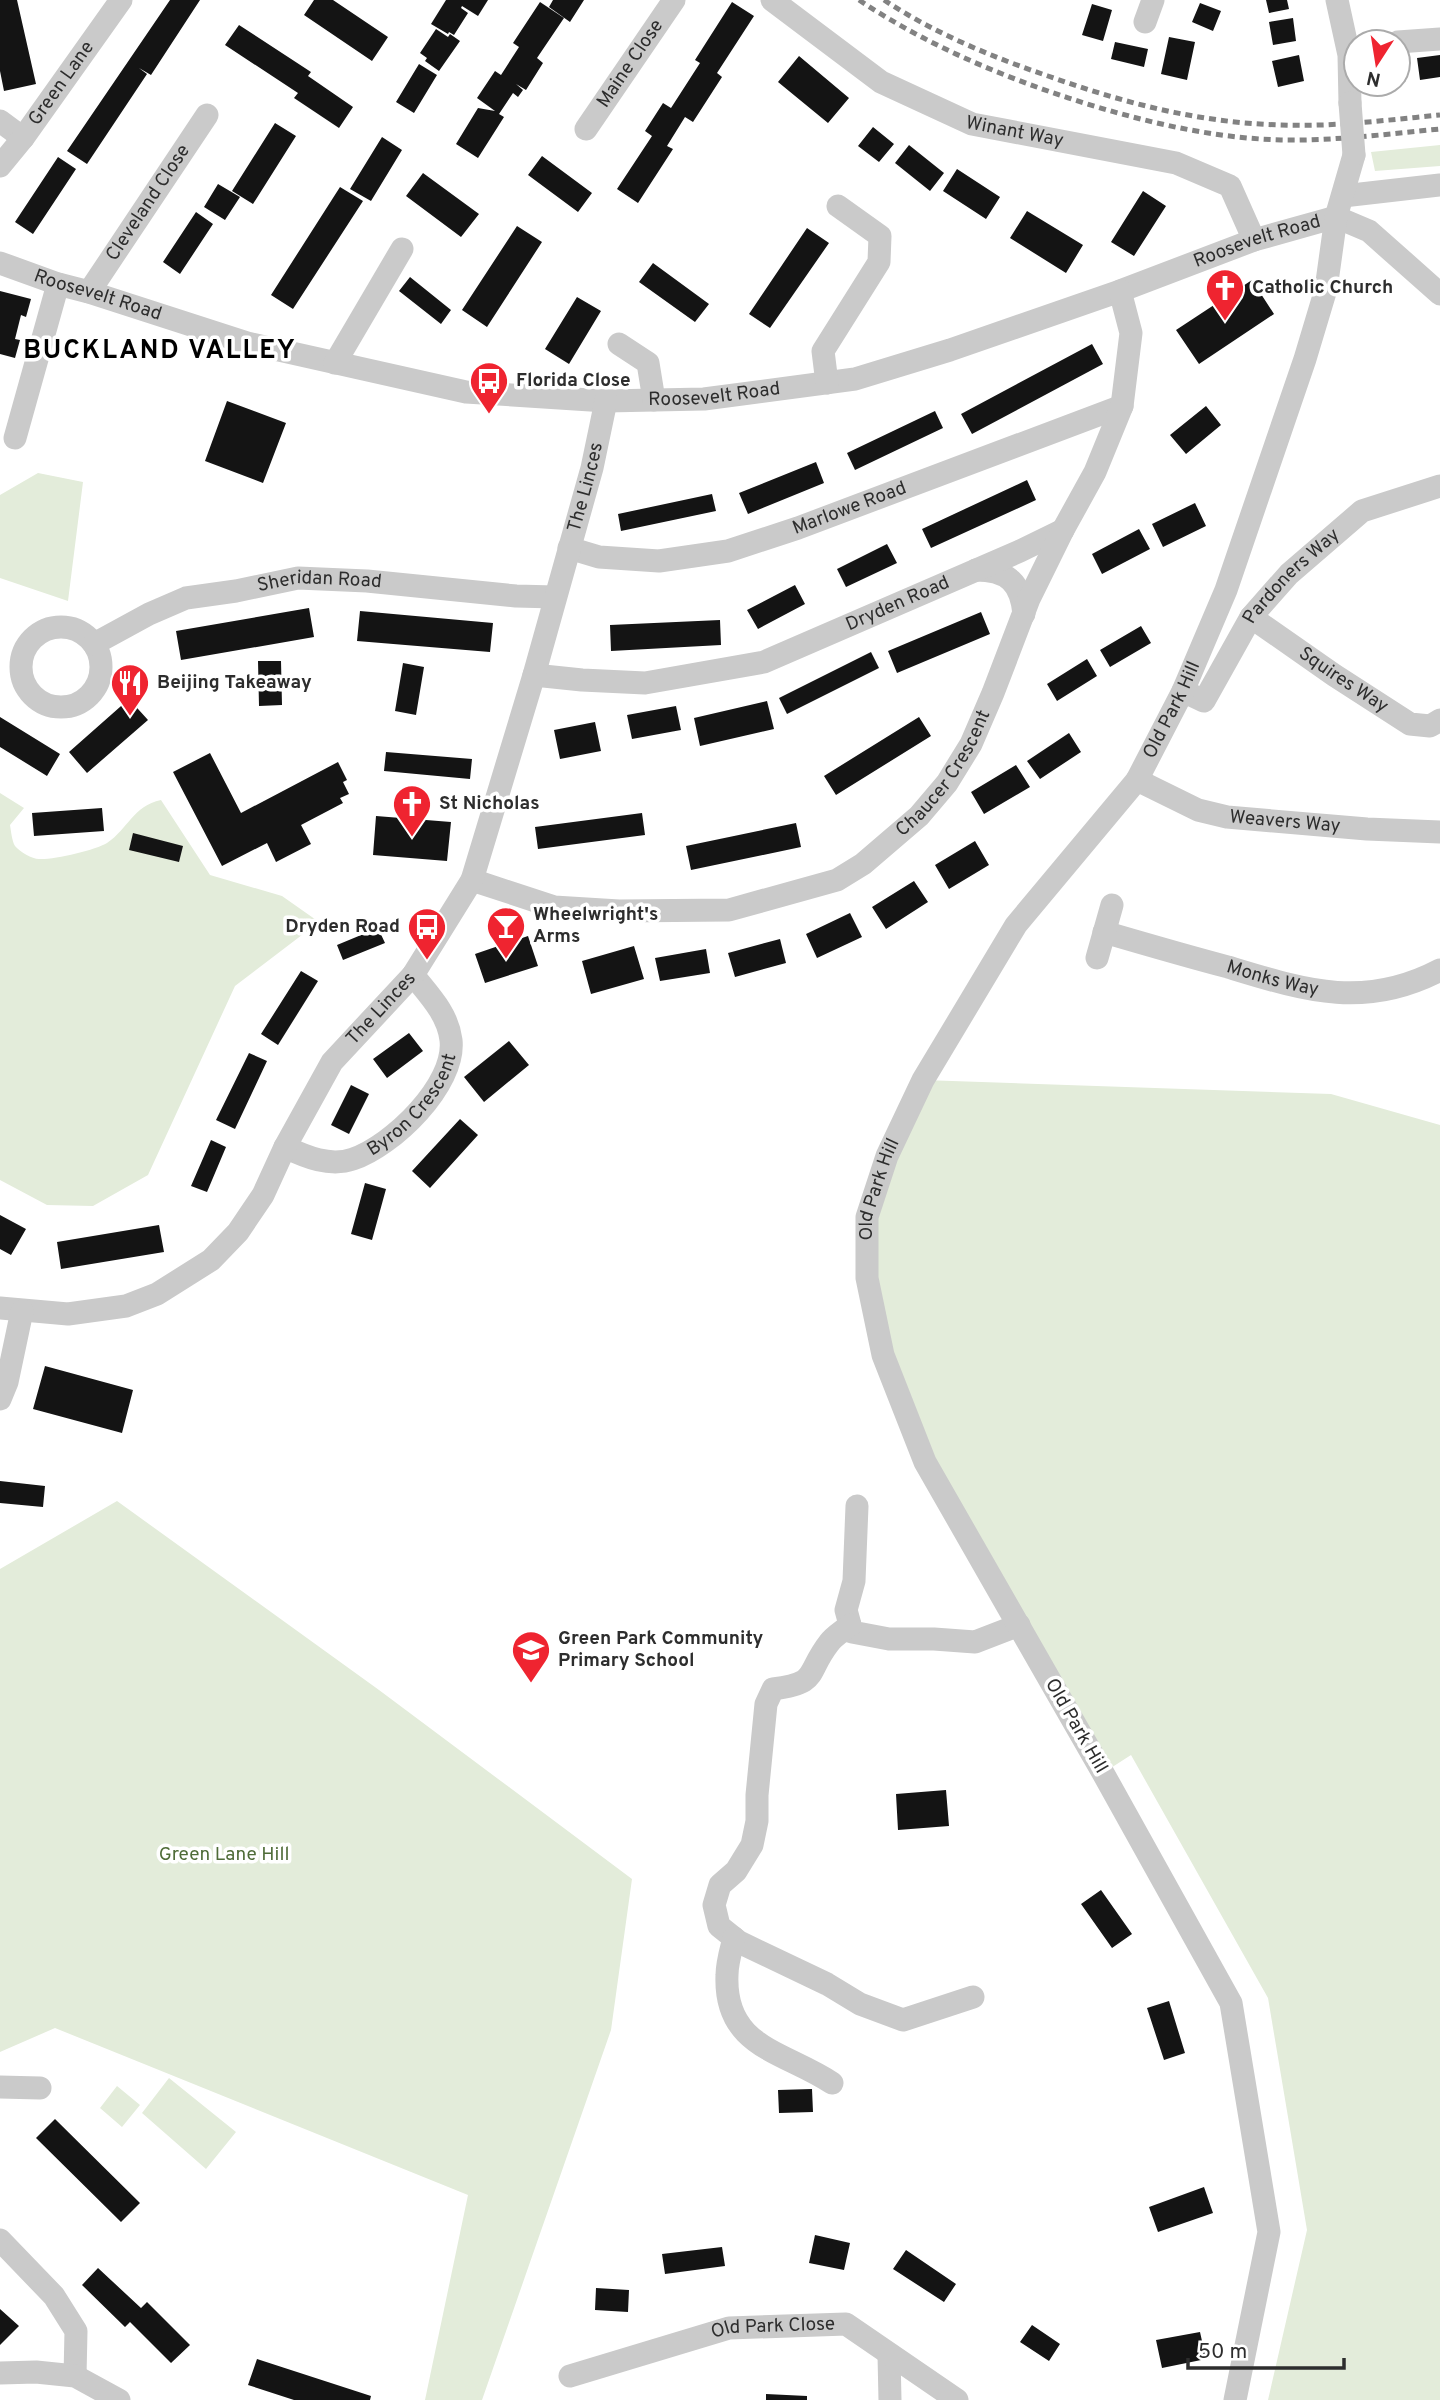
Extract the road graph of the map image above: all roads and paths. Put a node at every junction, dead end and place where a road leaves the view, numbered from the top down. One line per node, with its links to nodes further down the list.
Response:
1 (121, 0): 12 (street, Green Lane)
2 (674, 0): 11 (street, Maine Close)
3 (772, 0): 17 (street, Winant Way)
4 (1338, 0): 5 (street, Old Park Hill)
5 (1346, 28)
6 (1440, 39): 7 (street)
7 (1412, 41)
8 (1350, 98): 16 (street, Old Park Hill, bridge)
9 (206, 115): 22 (street, Cleveland Close)
10 (0, 121): 12 (street)
11 (586, 129)
12 (23, 138): 13 (street, Green Lane)
13 (0, 166)
14 (1440, 185): 16 (street, Roosevelt Road)
15 (838, 206): 26 (street)
16 (1339, 207): 17 (street, Roosevelt Road); 23 (street); 40 (street, Old Park Hill)
17 (1254, 240): 21 (street, Roosevelt Road)
18 (402, 249): 25 (street)
19 (0, 263): 20 (street, Roosevelt Road)
20 (58, 284): 22 (street, Roosevelt Road); 30 (street)
21 (1120, 291): 26 (street, Roosevelt Road); 29 (street, Chaucer Crescent)
22 (89, 292): 25 (street, Roosevelt Road)
23 (1440, 294)
24 (619, 344): 27 (street)
25 (335, 363): 28 (street, Roosevelt Road)
26 (827, 383): 27 (street, Roosevelt Road)
27 (654, 400): 28 (street, Roosevelt Road)
28 (606, 401): 33 (street, The Linces)
29 (1122, 406): 32 (street, Chaucer Crescent); 33 (street, Marlowe Road)
30 (15, 438)
31 (1440, 486): 37 (street, Pardoners Way)
32 (1063, 530): 34 (street, Dryden Road); 36 (street, Chaucer Crescent)
33 (569, 548): 35 (street, The Linces)
34 (976, 570): 36 (street, Dryden Road); 39 (street, Dryden Road)
35 (555, 597): 38 (street, Sheridan Road); 39 (street, The Linces)
36 (1024, 614): 44 (street, Chaucer Crescent)
37 (1251, 617): 40 (street, Pardoners Way); 41 (street, Squires Way)
38 (94, 644)
39 (534, 675): 44 (street, The Linces)
40 (1183, 691): 42 (street, Old Park Hill)
41 (1440, 720)
42 (1138, 780): 43 (street, Weavers Way); 55 (street, Old Park Hill)
43 (1440, 832)
44 (472, 880): 49 (street, The Linces)
45 (1112, 905): 46 (street)
46 (1104, 932): 47 (street); 48 (street, Monks Way)
47 (1097, 958)
48 (1440, 970)
49 (413, 975): 50 (street, The Linces); 50 (street, Byron Crescent)
50 (285, 1147): 51 (street, The Linces)
51 (11, 1310): 52 (street)
52 (0, 1399)
53 (857, 1506): 54 (street)
54 (850, 1625): 55 (street); 56 (street)
55 (1018, 1625): 69 (street, Old Park Hill)
56 (734, 1938): 57 (street); 58 (street)
57 (973, 1997)
58 (832, 2083)
59 (0, 2087): 60 (street)
60 (40, 2088)
61 (0, 2240): 64 (street)
62 (889, 2355): 65 (street, Old Park Close); 67 (street); 68 (street, Old Park Close)
63 (0, 2373): 64 (street)
64 (75, 2376): 66 (street)
65 (570, 2376)
66 (119, 2400)
67 (890, 2400)
68 (957, 2400)
69 (1235, 2400)

